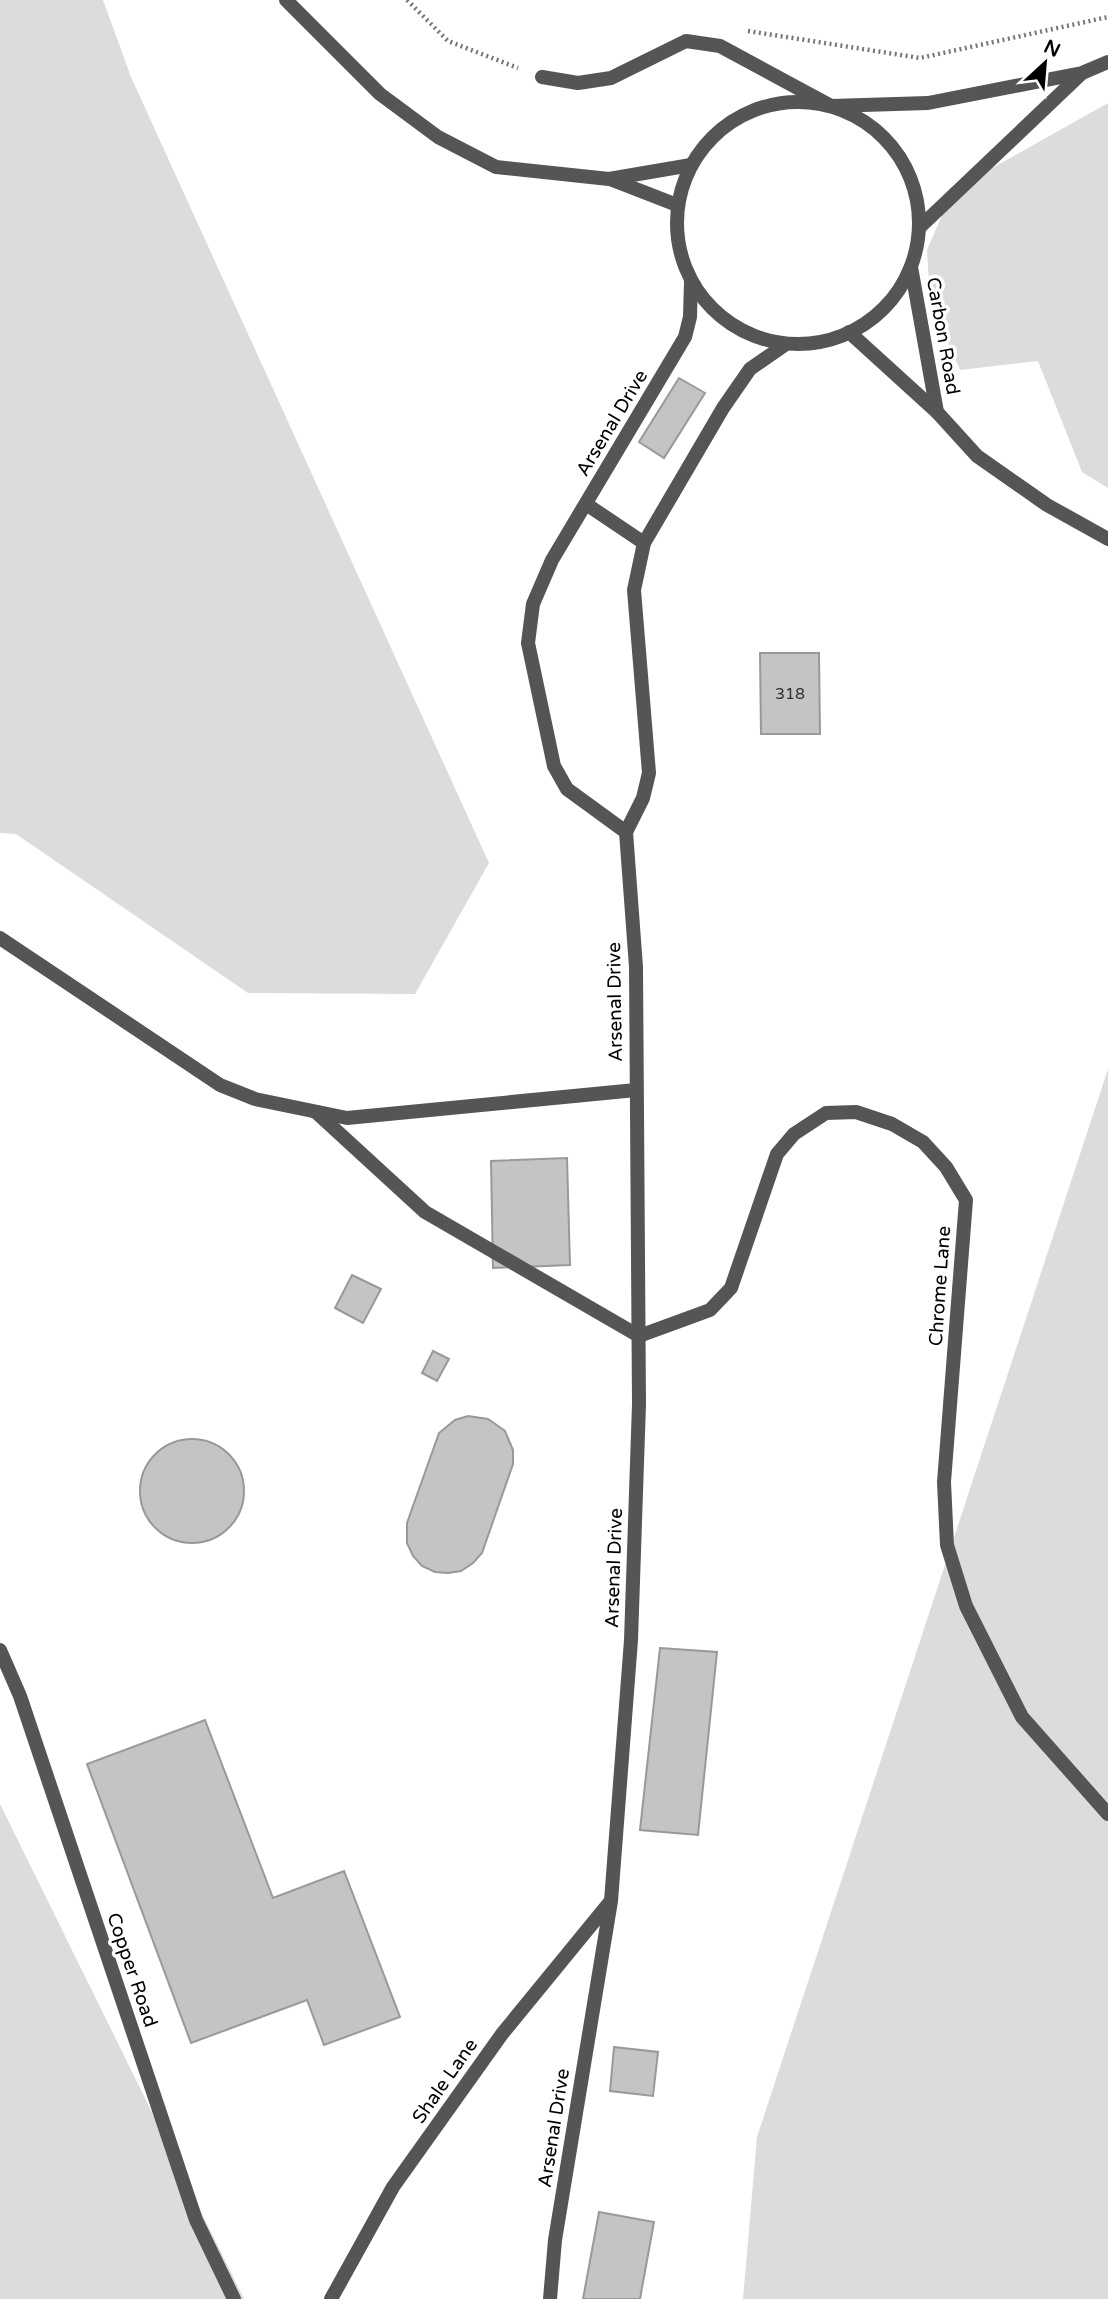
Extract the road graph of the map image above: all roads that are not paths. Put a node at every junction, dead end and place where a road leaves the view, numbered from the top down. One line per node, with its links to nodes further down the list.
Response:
1 (286, 0): 7 (lane)
2 (1108, 62): 3 (lane)
3 (1082, 73): 5 (lane); 9 (lane)
4 (542, 77): 5 (lane)
5 (831, 106): 6 (lane); 9 (lane)
6 (691, 165): 7 (lane); 8 (lane)
7 (609, 179): 8 (lane)
8 (677, 205): 11 (lane)
9 (921, 226): 10 (lane)
10 (911, 267): 12 (lane); 14 (lane, Carbon Road)
11 (691, 282): 13 (lane); 15 (lane, Arsenal Drive)
12 (849, 332): 13 (lane); 14 (lane, Carbon Road)
13 (786, 344): 17 (lane)
14 (937, 412): 16 (lane, Carbon Road)
15 (586, 503): 17 (lane); 18 (lane, Arsenal Drive)
16 (1108, 538)
17 (644, 543): 18 (lane)
18 (626, 832): 20 (lane, Arsenal Drive)
19 (0, 938): 21 (lane)
20 (636, 1090): 21 (lane); 22 (lane, Arsenal Drive)
21 (316, 1112): 22 (lane)
22 (639, 1336): 24 (lane, Chrome Lane); 25 (lane, Arsenal Drive)
23 (0, 1650): 26 (lane, Copper Road)
24 (1108, 1814)
25 (611, 1901): 27 (lane, Shale Lane); 28 (lane, Arsenal Drive)
26 (234, 2299)
27 (331, 2299)
28 (550, 2299)

